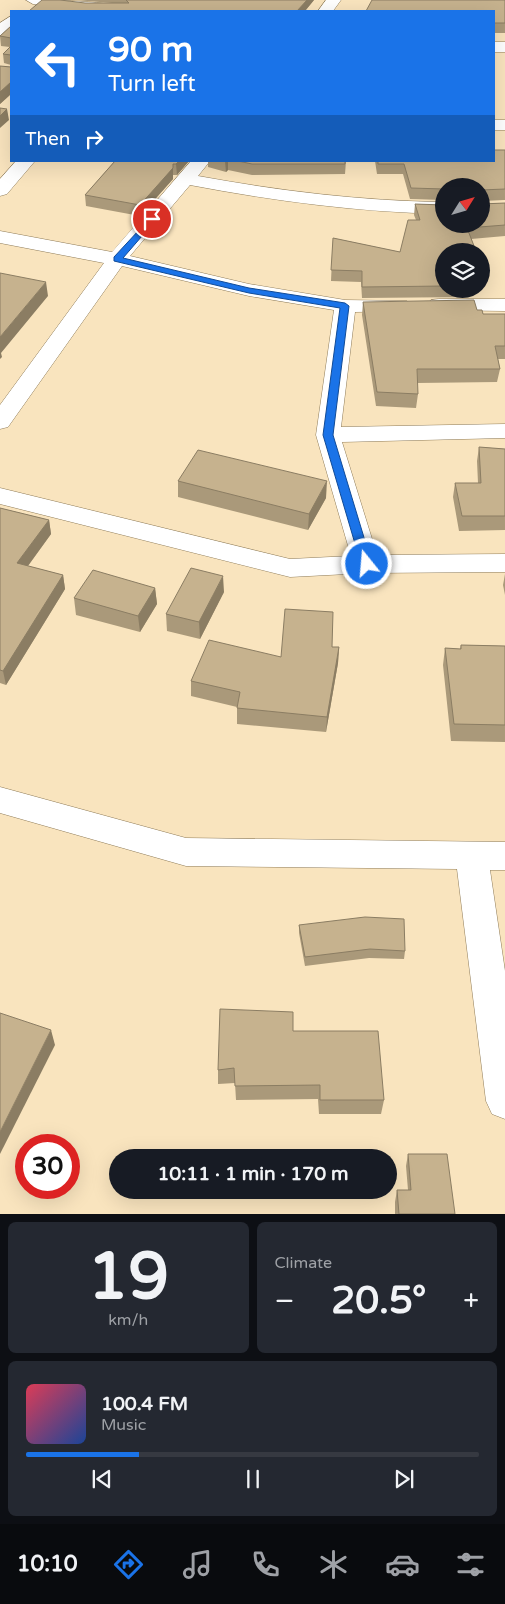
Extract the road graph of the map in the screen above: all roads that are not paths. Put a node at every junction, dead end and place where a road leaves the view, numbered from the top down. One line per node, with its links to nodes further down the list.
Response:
1 (36, 0): 3 (street); 4 (street)
2 (334, 0): 5 (street)
3 (25, 10)
4 (112, 10)
5 (326, 10)
6 (10, 22): 7 (street)
7 (0, 30)
8 (25, 162): 11 (street)
9 (200, 162): 10 (street)
10 (186, 179): 12 (street); 14 (street)
11 (0, 190)
12 (435, 208)
13 (0, 237): 14 (street)
14 (117, 259): 16 (street); 17 (street)
15 (505, 305): 16 (street)
16 (345, 306): 19 (street)
17 (0, 422)
18 (505, 431): 19 (street)
19 (328, 435): 22 (street)
20 (0, 496): 22 (street)
21 (505, 563): 22 (street)
22 (367, 564)
23 (0, 800): 24 (street)
24 (489, 856): 25 (street)
25 (505, 1100)

